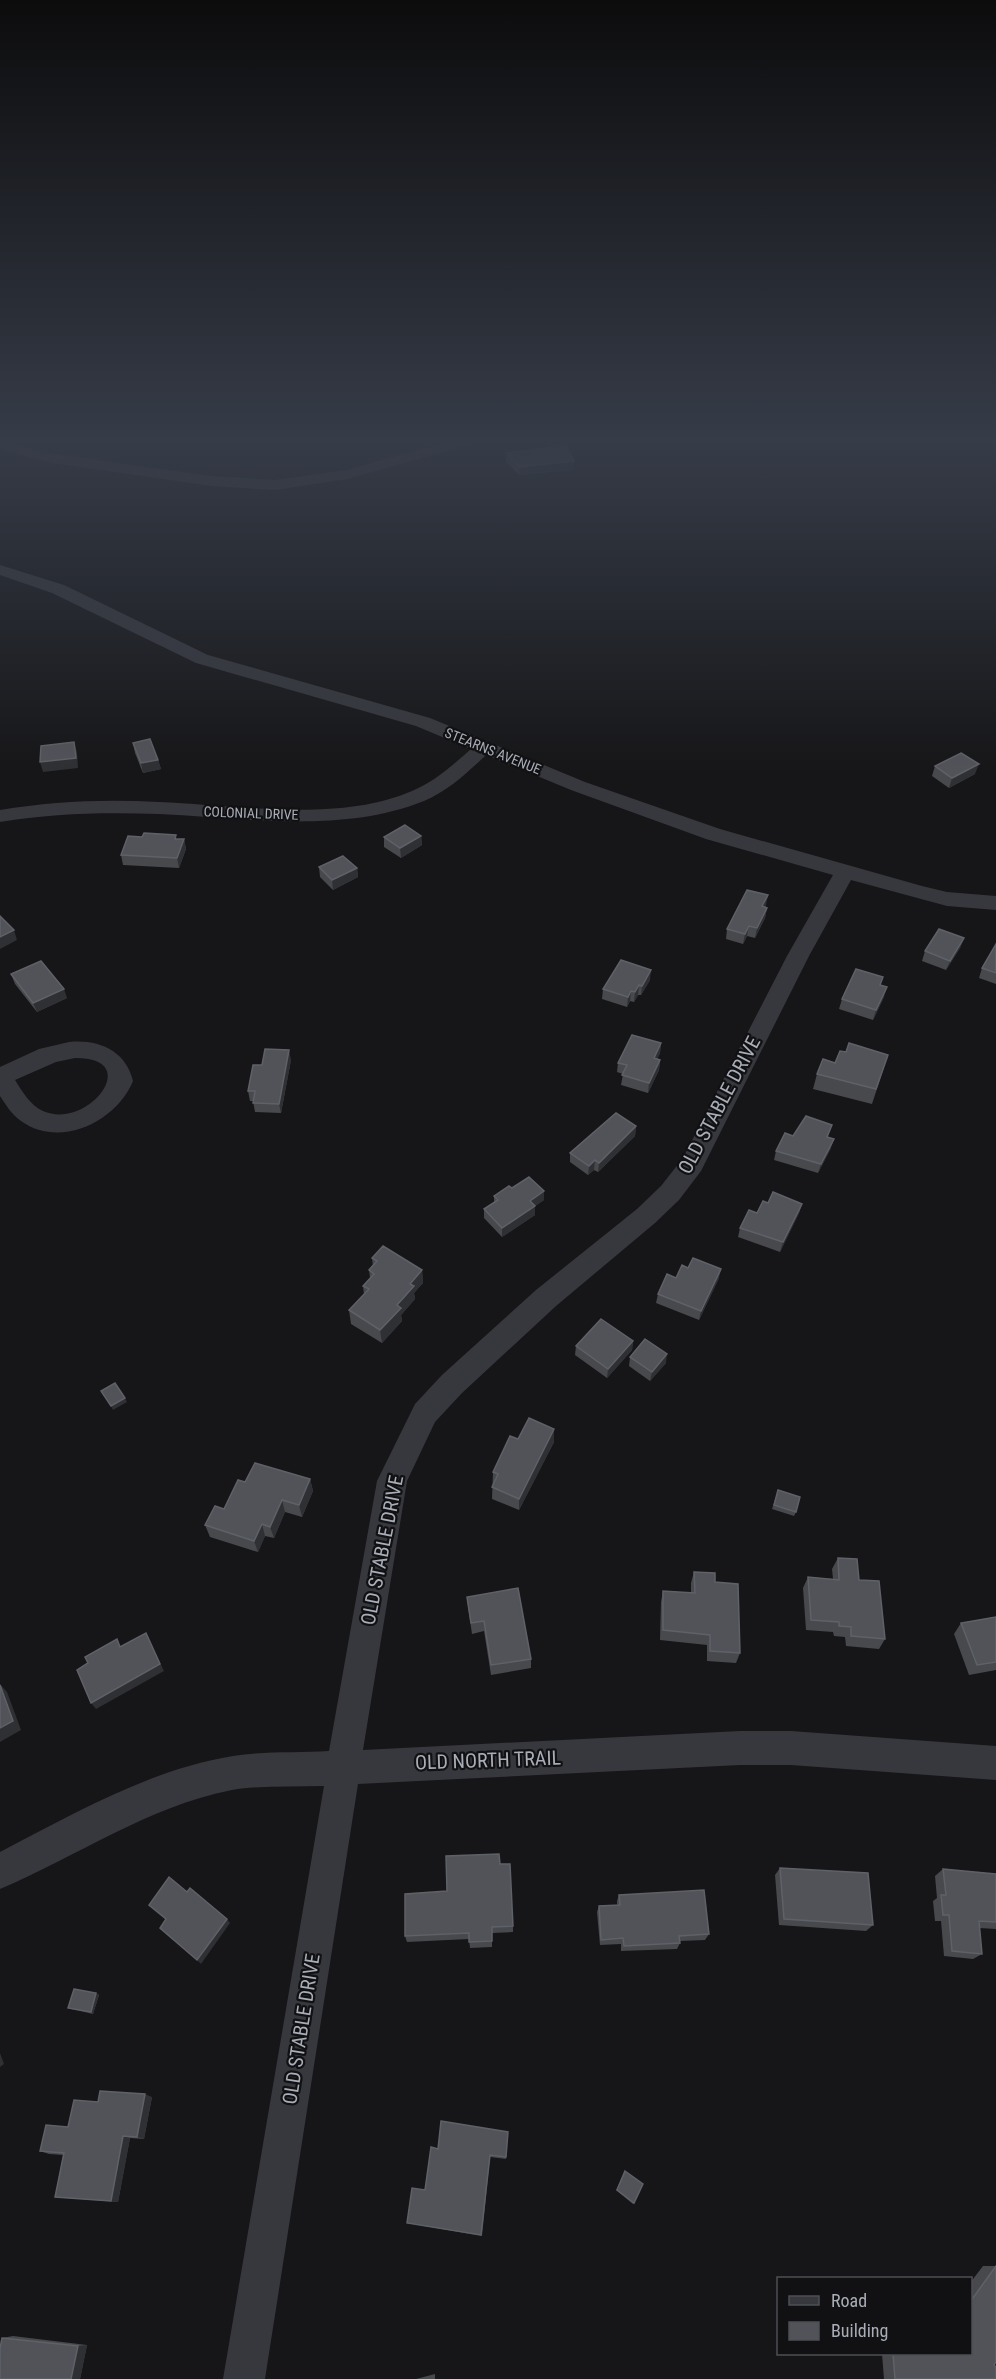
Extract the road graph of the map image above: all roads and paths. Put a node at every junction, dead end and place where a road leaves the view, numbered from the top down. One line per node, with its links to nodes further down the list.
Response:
1 (0, 570): 2 (street, STEARNS AVENUE)
2 (484, 747): 3 (street, COLONIAL DRIVE); 4 (street, STEARNS AVENUE)
3 (0, 816)
4 (844, 873): 5 (street, STEARNS AVENUE); 7 (street, OLD STABLE DRIVE)
5 (996, 903)
6 (996, 1763): 7 (street, OLD NORTH TRAIL)
7 (344, 1766): 8 (street, OLD NORTH TRAIL); 9 (street, OLD STABLE DRIVE)
8 (0, 1871)
9 (244, 2379)

